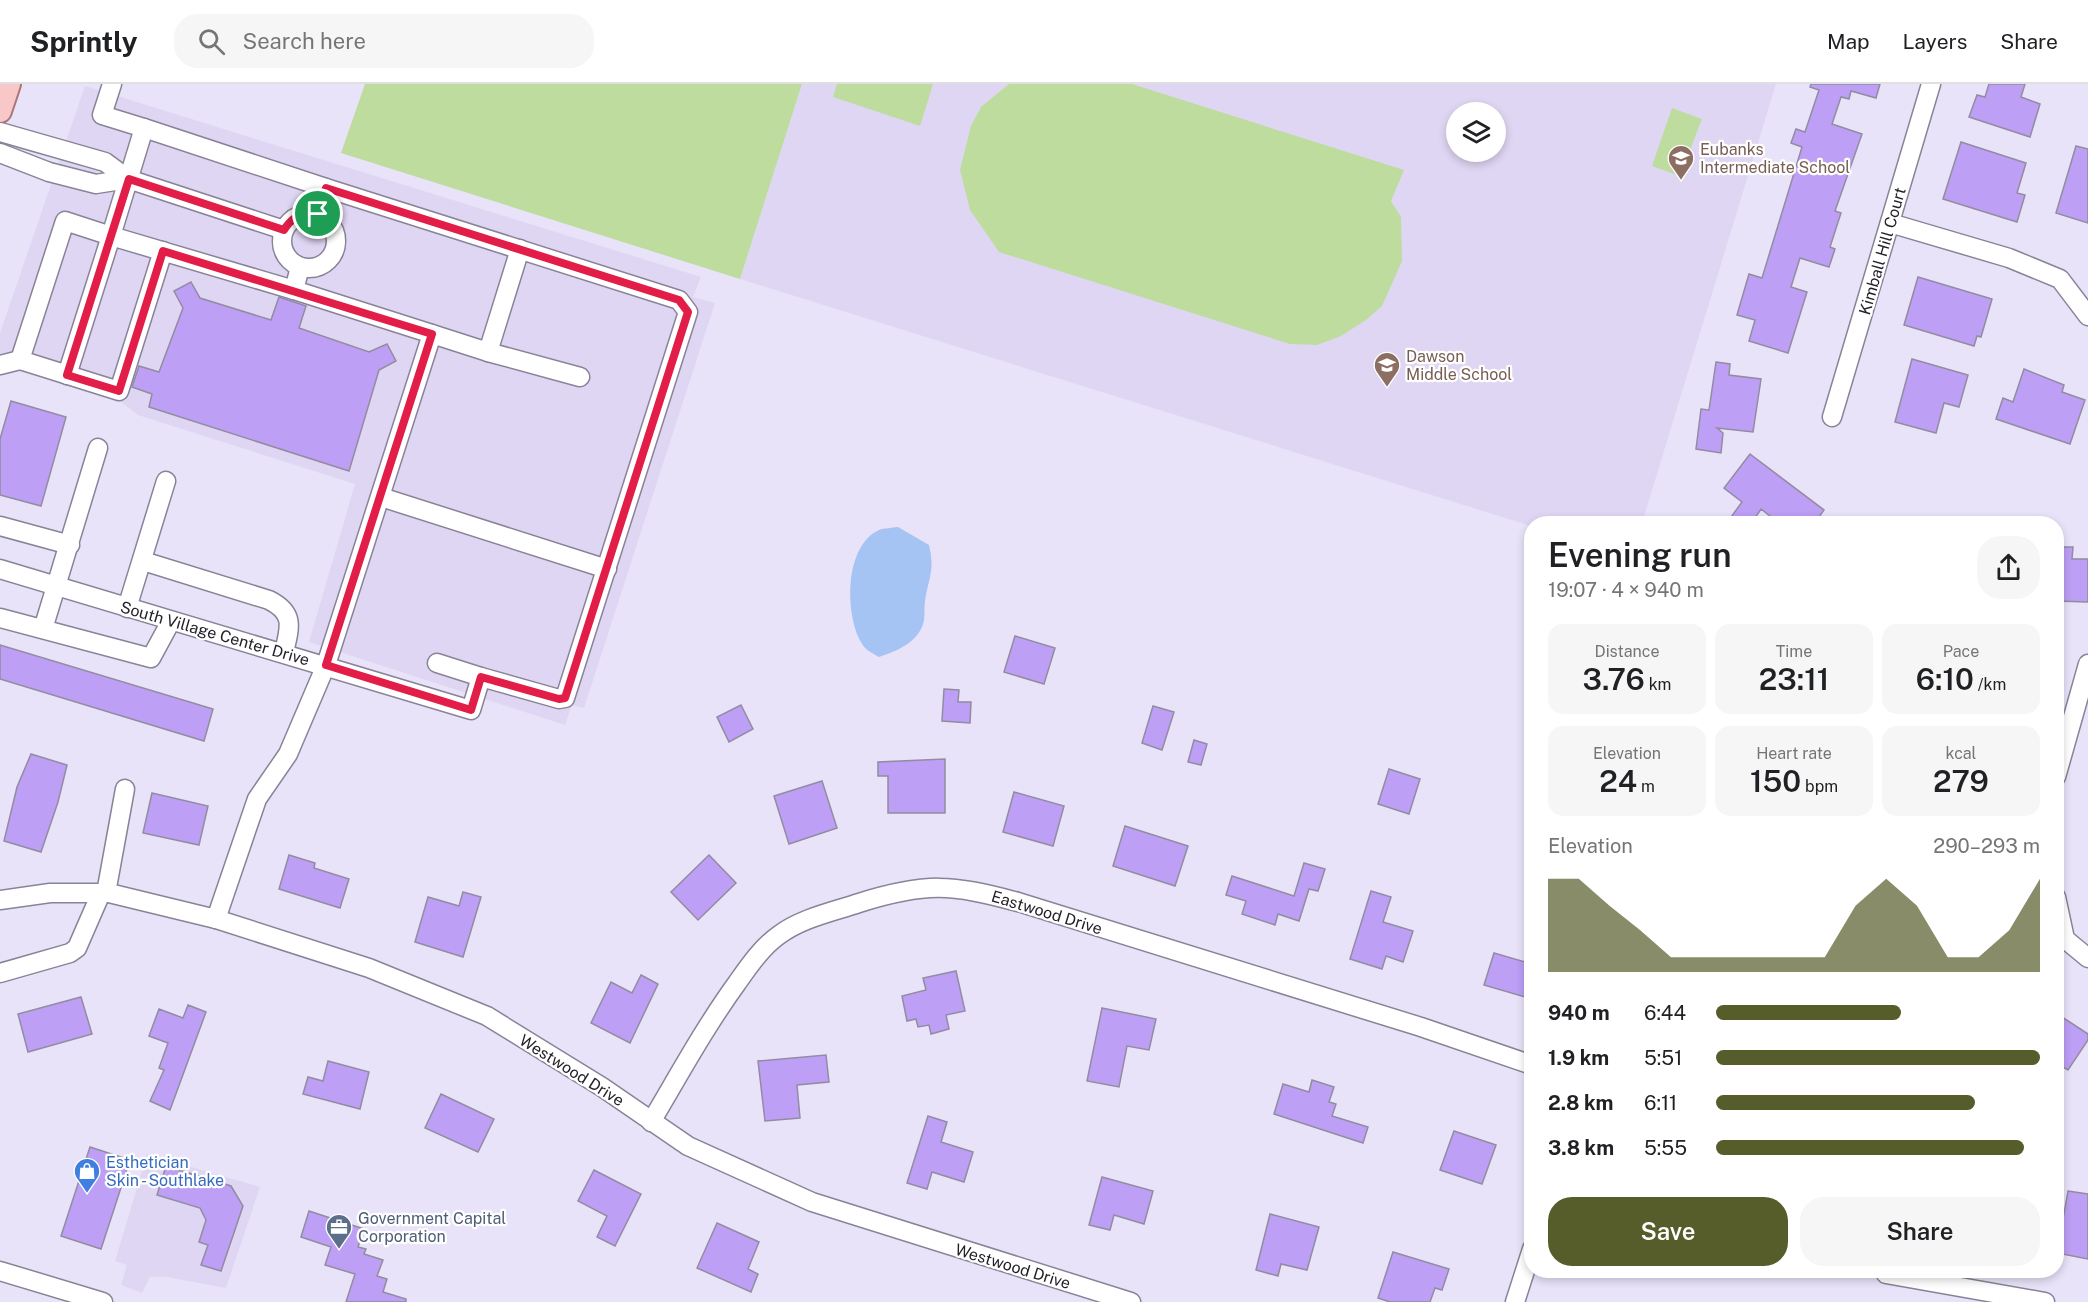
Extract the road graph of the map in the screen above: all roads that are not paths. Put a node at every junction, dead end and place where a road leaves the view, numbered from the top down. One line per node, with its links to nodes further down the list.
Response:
1 (9, 84): 4 (main road)
2 (112, 84): 5 (street)
3 (1931, 84): 11 (street, Kimball Hill Court)
4 (0, 111)
5 (144, 128): 8 (street); 9 (street)
6 (0, 132): 8 (street)
7 (0, 153): 8 (street)
8 (129, 179): 12 (street); 13 (street)
9 (326, 188): 10 (street); 14 (street)
10 (318, 214): 12 (street); 16 (street)
11 (1890, 223): 18 (street); 25 (street, Kimball Hill Court)
12 (284, 230): 16 (street)
13 (111, 236): 15 (street); 21 (street); 23 (street)
14 (520, 249): 20 (street); 33 (street)
15 (163, 251): 17 (street); 23 (street)
16 (300, 267): 17 (street)
17 (294, 290): 19 (street)
18 (2088, 316)
19 (432, 334): 20 (street); 28 (street)
20 (488, 352): 24 (street)
21 (20, 360): 22 (street); 23 (street)
22 (0, 365)
23 (67, 375)
24 (579, 377)
25 (1832, 417)
26 (98, 448): 30 (street)
27 (166, 482): 31 (street)
28 (381, 497): 33 (street); 42 (street)
29 (0, 526): 30 (street)
30 (70, 545): 34 (street)
31 (143, 561): 35 (street); 39 (street)
32 (0, 569): 34 (street, South Village Center Drive)
33 (607, 569): 43 (street)
34 (55, 586): 35 (street, South Village Center Drive); 38 (street)
35 (127, 608): 37 (street, South Village Center Drive)
36 (0, 618): 38 (street)
37 (171, 621): 38 (street); 39 (street, South Village Center Drive)
38 (43, 629)
39 (284, 652): 42 (street, South Village Center Drive)
40 (437, 663): 43 (street)
41 (2088, 663): 44 (street)
42 (326, 665): 43 (street, South Village Center Drive); 48 (street)
43 (481, 677)
44 (2064, 750)
45 (125, 789): 46 (street)
46 (104, 893): 47 (street, Westwood Drive); 48 (street, Westwood Drive); 51 (street)
47 (0, 900)
48 (216, 919): 53 (street, Westwood Drive)
49 (2064, 942): 50 (street)
50 (2088, 958)
51 (0, 973)
52 (1524, 1062): 53 (street, Eastwood Drive)
53 (651, 1122): 58 (street, Westwood Drive)
54 (0, 1271): 57 (street)
55 (1524, 1274): 59 (street)
56 (1909, 1278): 60 (street)
57 (102, 1302)
58 (1131, 1302)
59 (1515, 1302)
60 (2045, 1302)

